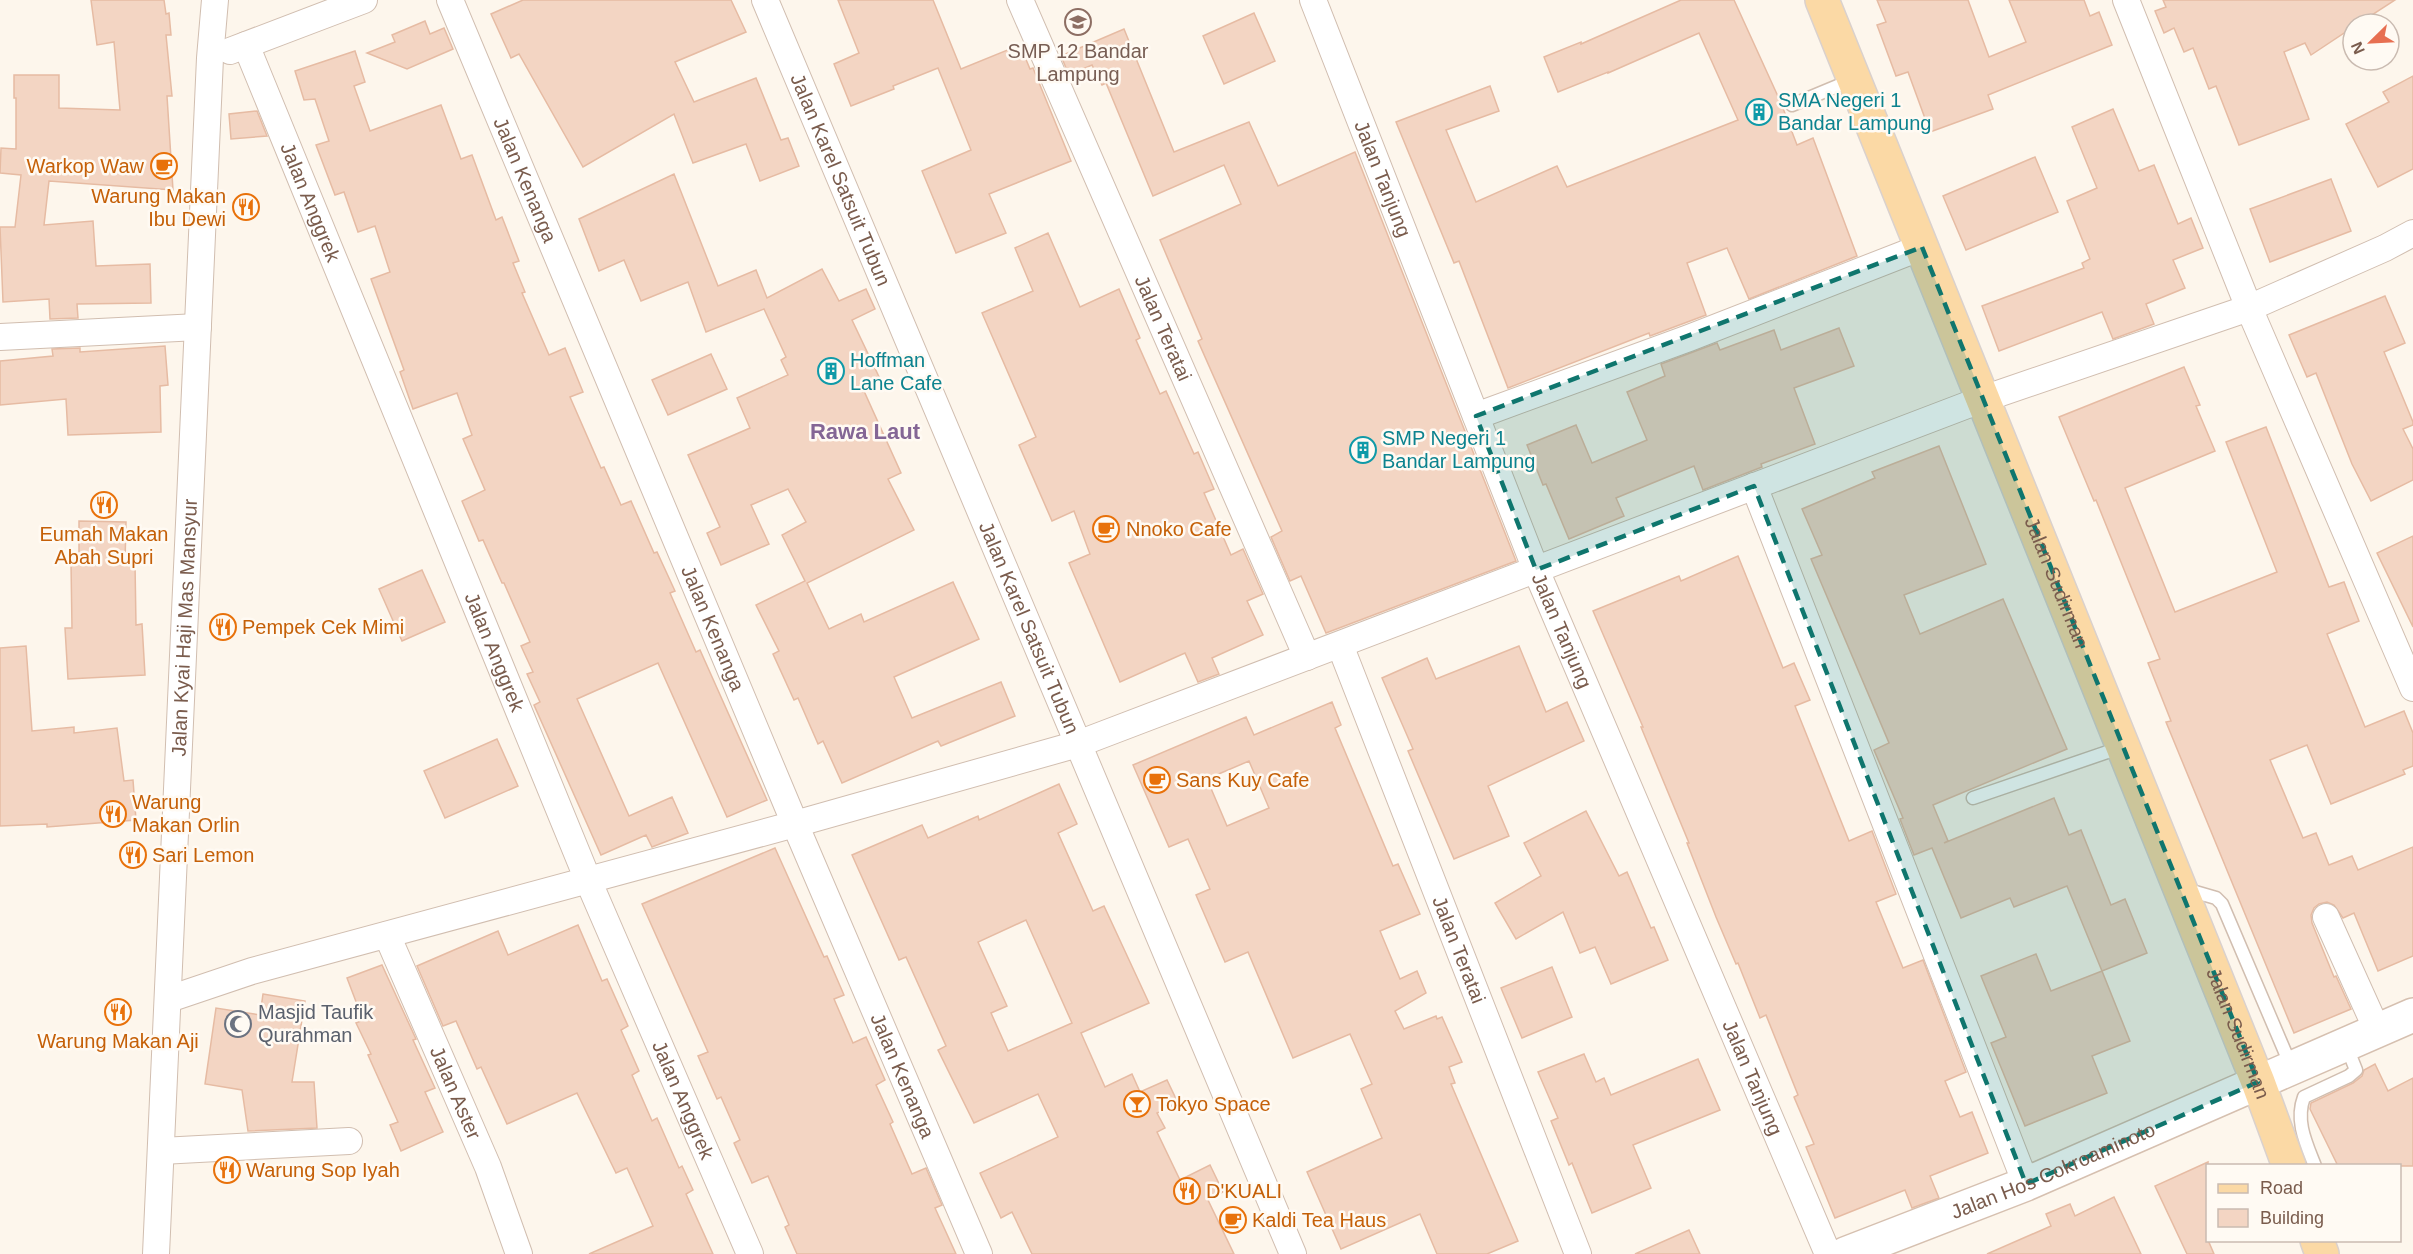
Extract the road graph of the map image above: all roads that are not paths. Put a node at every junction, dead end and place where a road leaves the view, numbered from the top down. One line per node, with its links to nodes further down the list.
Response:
1 (215, 0): 10 (street, Jalan Kyai Haji Mas Mansyur)
2 (364, 0): 9 (street)
3 (450, 0): 29 (street, Jalan Kenanga)
4 (765, 0): 26 (street, Jalan Karel Satsuit Tubun)
5 (1020, 0): 23 (street, Jalan Teratai)
6 (1313, 0): 19 (street, Jalan Tanjung)
7 (1822, 0): 11 (main road, Jalan Sudirman)
8 (2126, 0): 15 (street)
9 (246, 45): 10 (street); 30 (street, Jalan Anggrek)
10 (210, 58): 16 (street, Jalan Kyai Haji Mas Mansyur)
11 (1854, 79): 12 (lane); 14 (main road, Jalan Sudirman)
12 (1792, 105)
13 (2413, 233): 15 (street)
14 (1922, 247): 18 (main road, Jalan Sudirman); 19 (street)
15 (2249, 308): 18 (street); 24 (street)
16 (198, 327): 17 (street); 34 (street, Jalan Kyai Haji Mas Mansyur)
17 (0, 338)
18 (1983, 399): 20 (street); 27 (main road, Jalan Sudirman)
19 (1476, 416): 21 (street, Jalan Tanjung)
20 (1754, 486): 21 (street); 44 (street)
21 (1536, 570): 22 (street); 51 (street, Jalan Tanjung)
22 (1340, 645): 23 (street); 50 (street, Jalan Teratai)
23 (1307, 657): 26 (street)
24 (2407, 658): 25 (street)
25 (2413, 688)
26 (1078, 744): 29 (street); 49 (street, Jalan Karel Satsuit Tubun)
27 (2123, 746): 28 (lane); 31 (main road, Jalan Sudirman)
28 (1973, 798)
29 (795, 824): 30 (street); 48 (street, Jalan Kenanga)
30 (588, 880): 33 (street); 47 (street, Jalan Anggrek)
31 (2180, 888): 38 (lane); 39 (main road, Jalan Sudirman)
32 (2326, 917): 36 (street)
33 (387, 935): 34 (street); 46 (street, Jalan Aster)
34 (169, 999): 41 (street, Jalan Kyai Haji Mas Mansyur)
35 (2413, 1015): 36 (street, Jalan Hos Cokroaminoto)
36 (2377, 1030): 37 (street, Jalan Hos Cokroaminoto)
37 (2345, 1044): 38 (street, Jalan Hos Cokroaminoto); 43 (lane)
38 (2292, 1067): 39 (street, Jalan Hos Cokroaminoto)
39 (2258, 1082): 42 (main road, Jalan Sudirman); 44 (street, Jalan Hos Cokroaminoto)
40 (349, 1141): 41 (street)
41 (161, 1151): 45 (street, Jalan Kyai Haji Mas Mansyur)
42 (2288, 1164)
43 (2314, 1164)
44 (2026, 1184): 52 (street, Jalan Hos Cokroaminoto)
45 (156, 1254)
46 (519, 1254)
47 (750, 1254)
48 (979, 1254)
49 (1293, 1254)
50 (1578, 1254)
51 (1828, 1254)
52 (1845, 1254)

